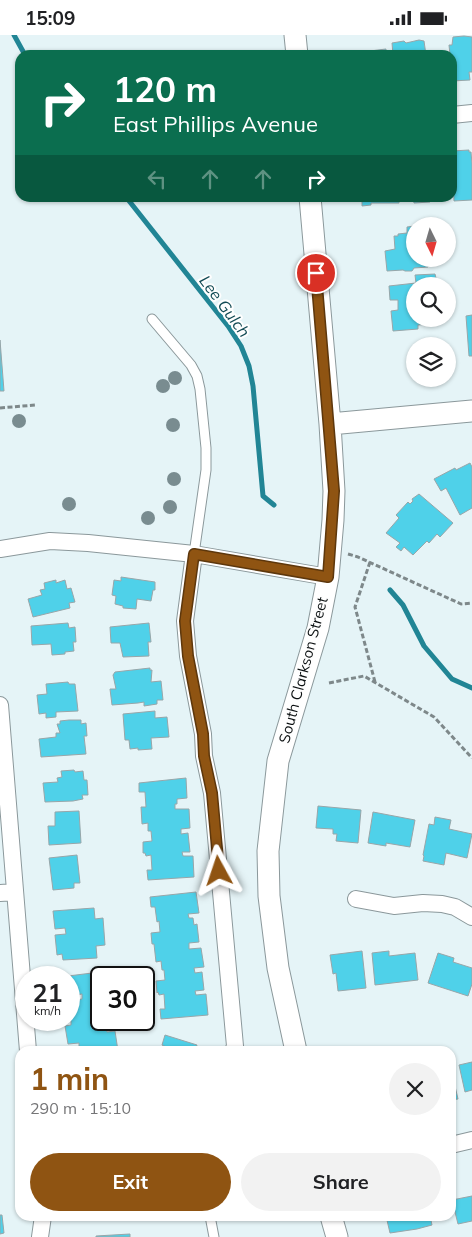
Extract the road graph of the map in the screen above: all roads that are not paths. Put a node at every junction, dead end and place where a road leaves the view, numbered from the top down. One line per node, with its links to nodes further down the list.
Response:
1 (295, 35): 2 (street)
2 (296, 50)
3 (472, 113): 4 (street)
4 (457, 114)
5 (310, 202): 8 (street, South Clarkson Street)
6 (152, 319): 10 (lane)
7 (472, 411): 8 (street)
8 (330, 424): 11 (street, South Clarkson Street)
9 (0, 549): 10 (street)
10 (194, 554): 11 (street); 17 (street)
11 (328, 577): 18 (street, South Clarkson Street)
12 (0, 705): 13 (street)
13 (8, 892): 16 (street)
14 (356, 899): 15 (street)
15 (472, 917)
16 (27, 1046)
17 (234, 1046)
18 (295, 1046)
19 (472, 1140): 20 (street)
20 (456, 1144)
21 (42, 1221): 24 (street)
22 (211, 1221): 25 (lane)
23 (333, 1221): 26 (street)
24 (40, 1237)
25 (214, 1237)
26 (337, 1237)

